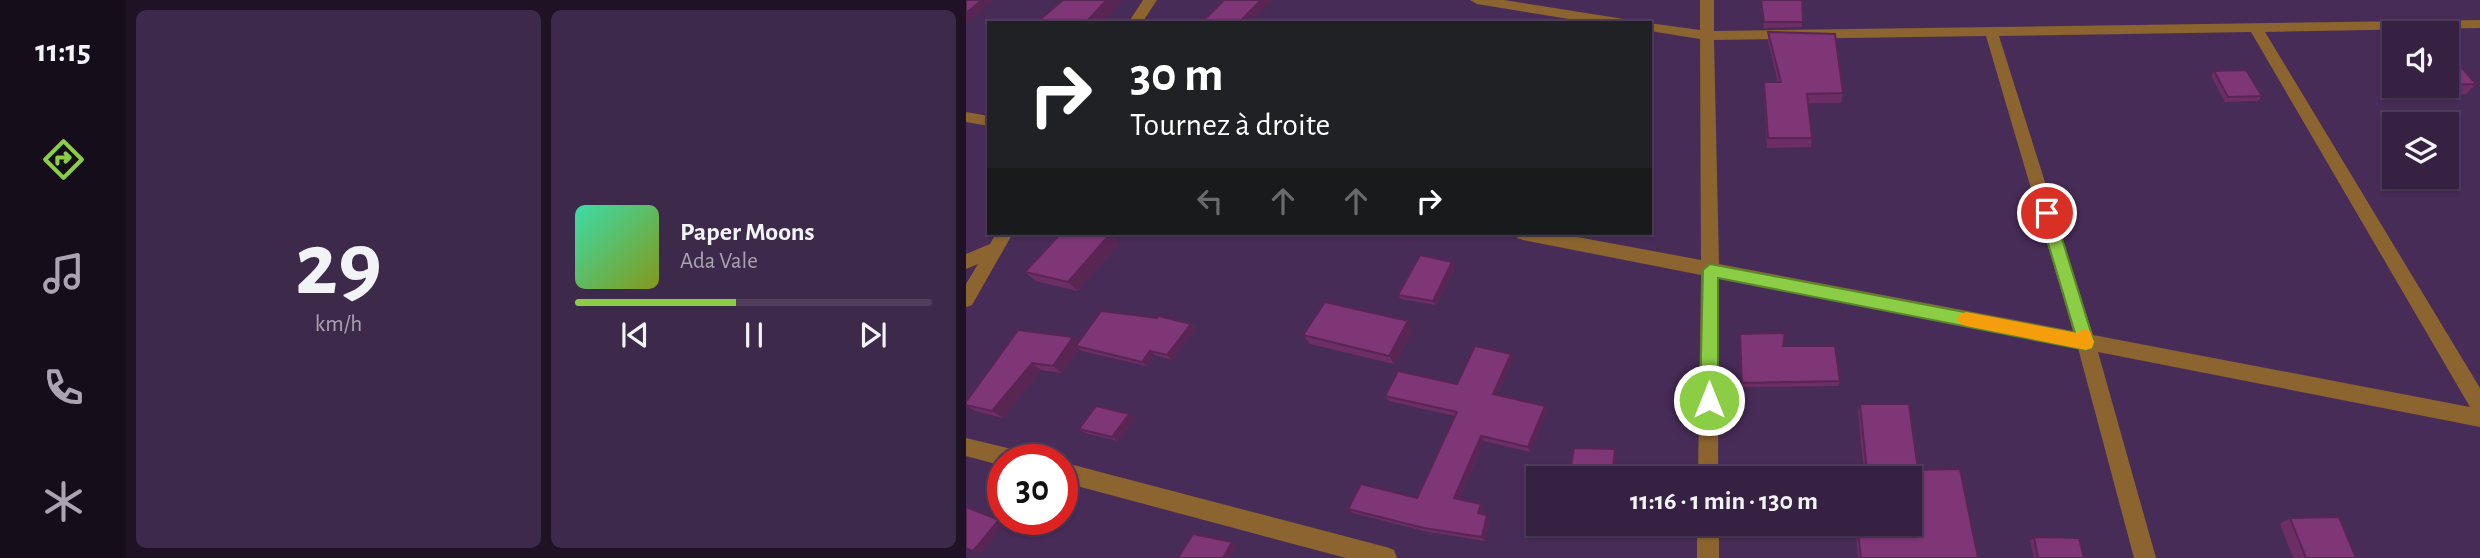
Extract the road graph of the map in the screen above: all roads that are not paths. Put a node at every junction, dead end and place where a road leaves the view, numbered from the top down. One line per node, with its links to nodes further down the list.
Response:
1 (1150, 0): 4 (street)
2 (1477, 0): 5 (street)
3 (1707, 0): 10 (street)
4 (1136, 21)
5 (1611, 21)
6 (2480, 24): 8 (street)
7 (1652, 27): 10 (street)
8 (2255, 27): 9 (street); 20 (street)
9 (1992, 31): 10 (street); 19 (street)
10 (1707, 36): 17 (street)
11 (966, 117): 12 (street)
12 (987, 121)
13 (1004, 235): 15 (street)
14 (1533, 235): 17 (street)
15 (995, 249): 16 (street); 18 (street)
16 (966, 262)
17 (1710, 270): 19 (street); 24 (street)
18 (966, 299)
19 (2086, 342): 21 (street); 29 (street)
20 (2480, 406)
21 (2480, 418)
22 (966, 447): 23 (street)
23 (987, 452)
24 (1709, 466)
25 (1078, 476): 27 (street)
26 (1708, 536): 28 (street)
27 (1386, 558)
28 (1708, 558)
29 (2145, 558)

